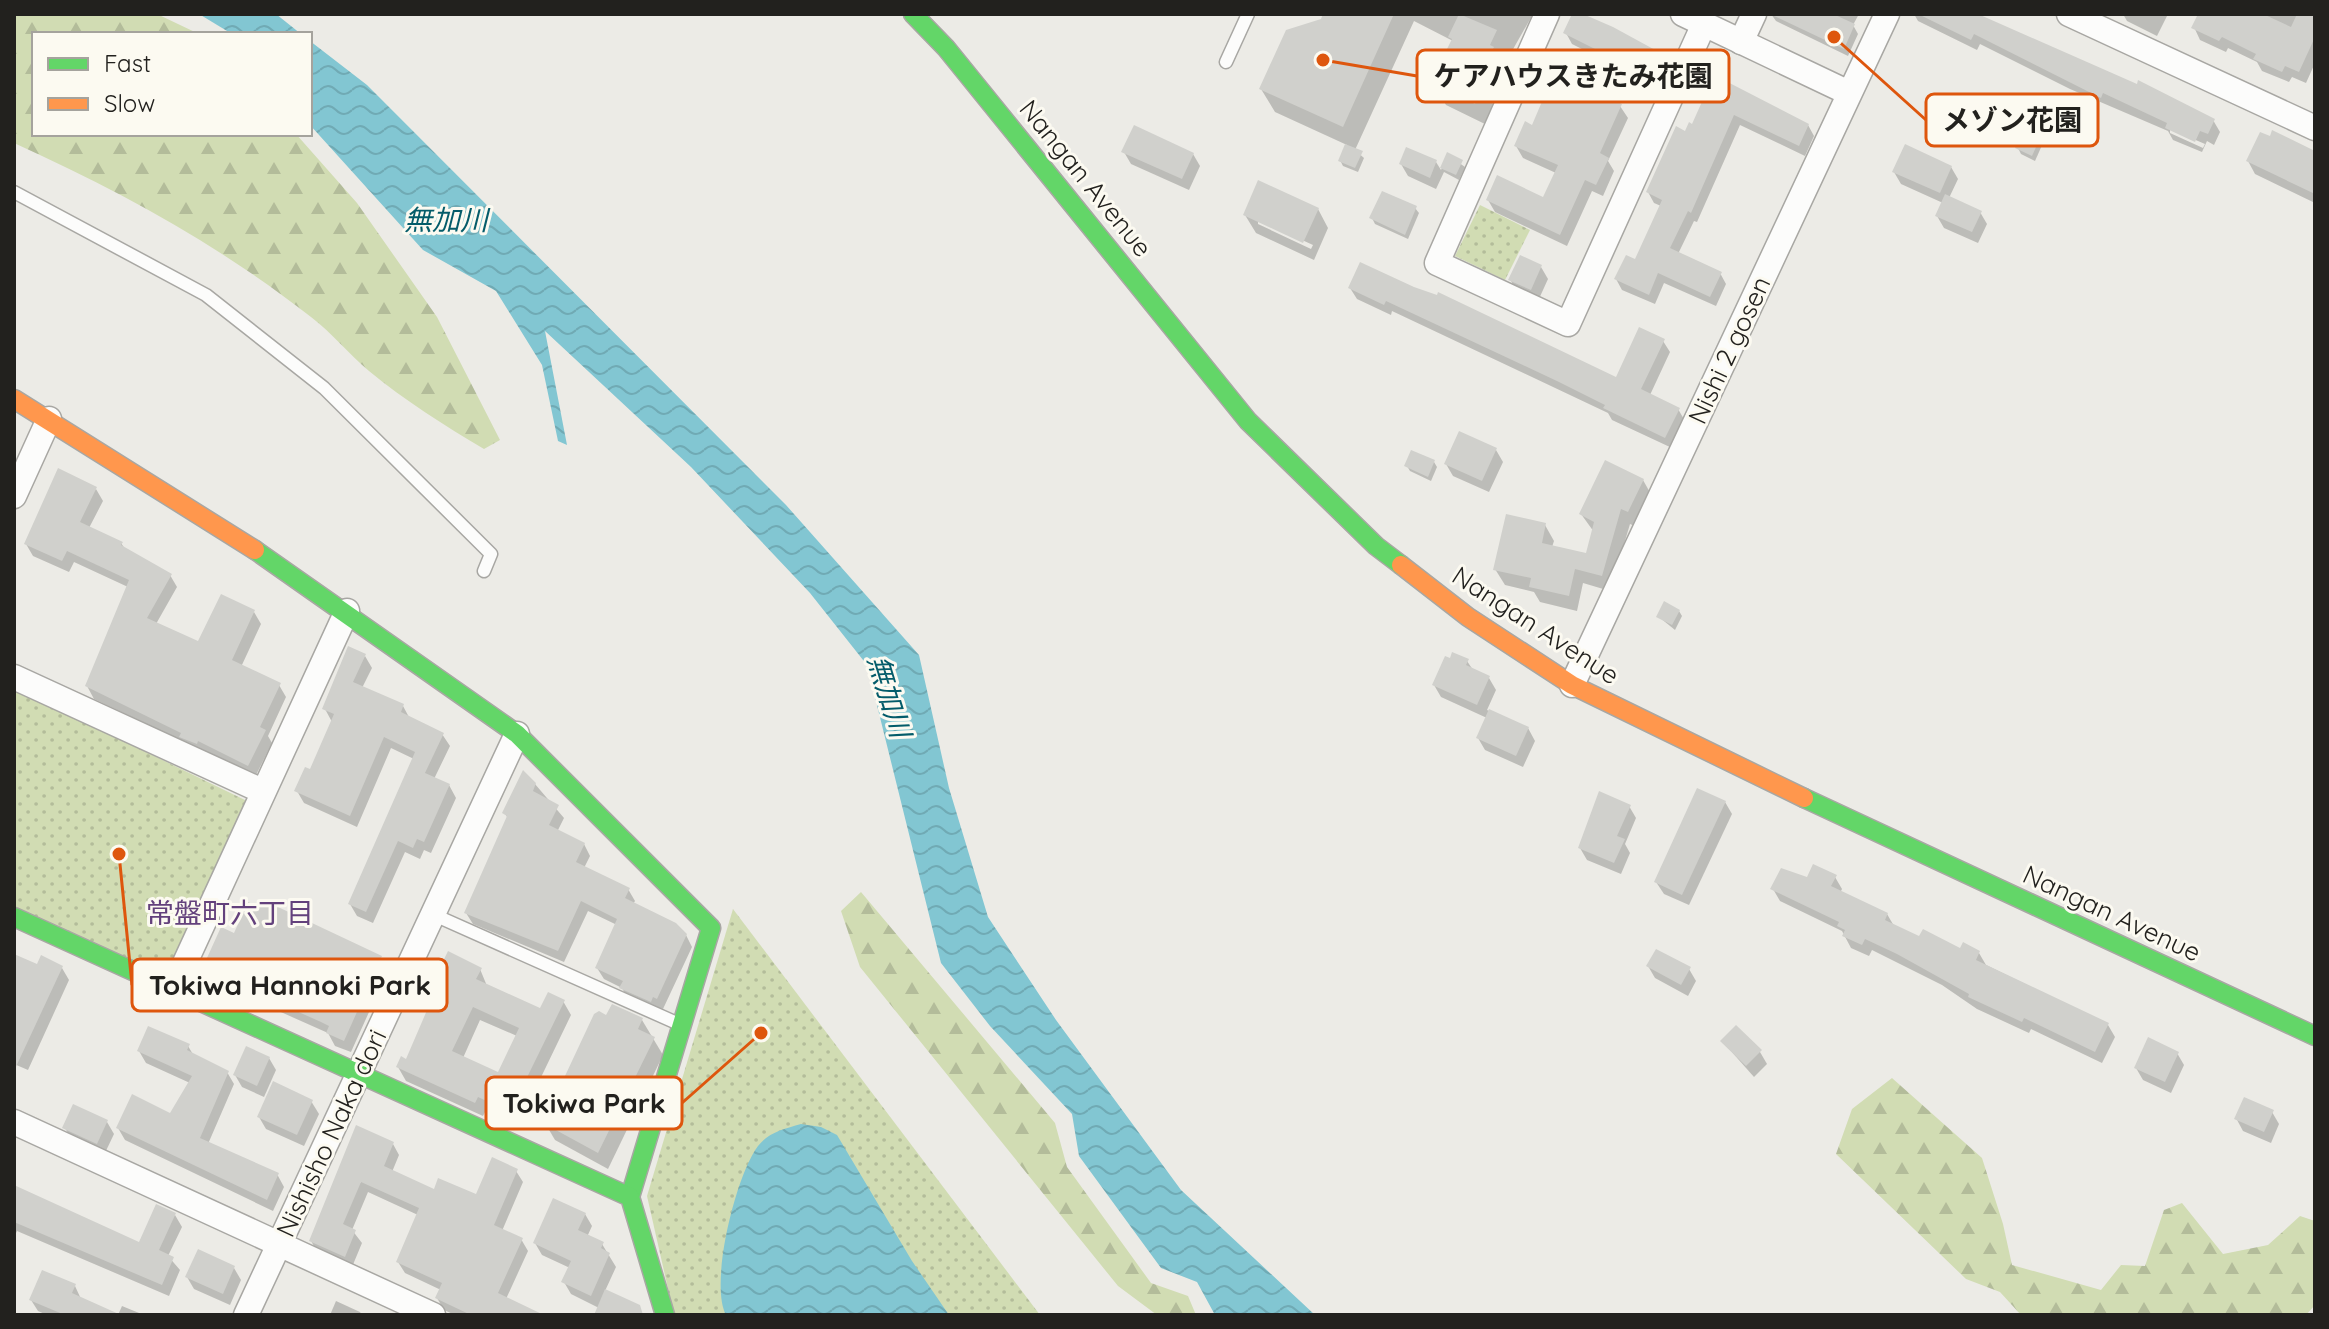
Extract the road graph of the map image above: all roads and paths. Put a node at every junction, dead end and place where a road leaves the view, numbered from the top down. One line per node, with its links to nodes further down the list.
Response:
1 (913, 14): 19 (street, Nangan Avenue)
2 (1248, 14): 9 (lane)
3 (1547, 14): 7 (street)
4 (1754, 14): 8 (street)
5 (1887, 14): 10 (street, Nishi 2 gosen)
6 (2069, 14): 11 (street)
7 (1693, 19): 8 (street)
8 (1741, 42): 10 (street)
9 (1226, 62)
10 (1849, 93): 19 (street, Nishi 2 gosen)
11 (2315, 128)
12 (14, 192): 16 (lane)
13 (14, 399): 14 (street)
14 (49, 419): 15 (street); 17 (street)
15 (14, 496)
16 (484, 571)
17 (347, 611): 20 (street); 21 (street)
18 (14, 677): 21 (street)
19 (1572, 685): 26 (street, Nangan Avenue)
20 (517, 734): 22 (street, Nishisho Naka dori); 25 (street)
21 (262, 791): 24 (street)
22 (432, 914): 25 (lane); 27 (street, Nishisho Naka dori)
23 (14, 917): 24 (street)
24 (172, 991): 27 (street)
25 (682, 1025): 29 (street)
26 (2315, 1036)
27 (357, 1075): 29 (street); 30 (street, Nishisho Naka dori)
28 (14, 1122): 30 (street)
29 (630, 1197): 33 (street)
30 (280, 1244): 31 (street, Nishisho Naka dori); 32 (street)
31 (246, 1315)
32 (433, 1315)
33 (665, 1315)

